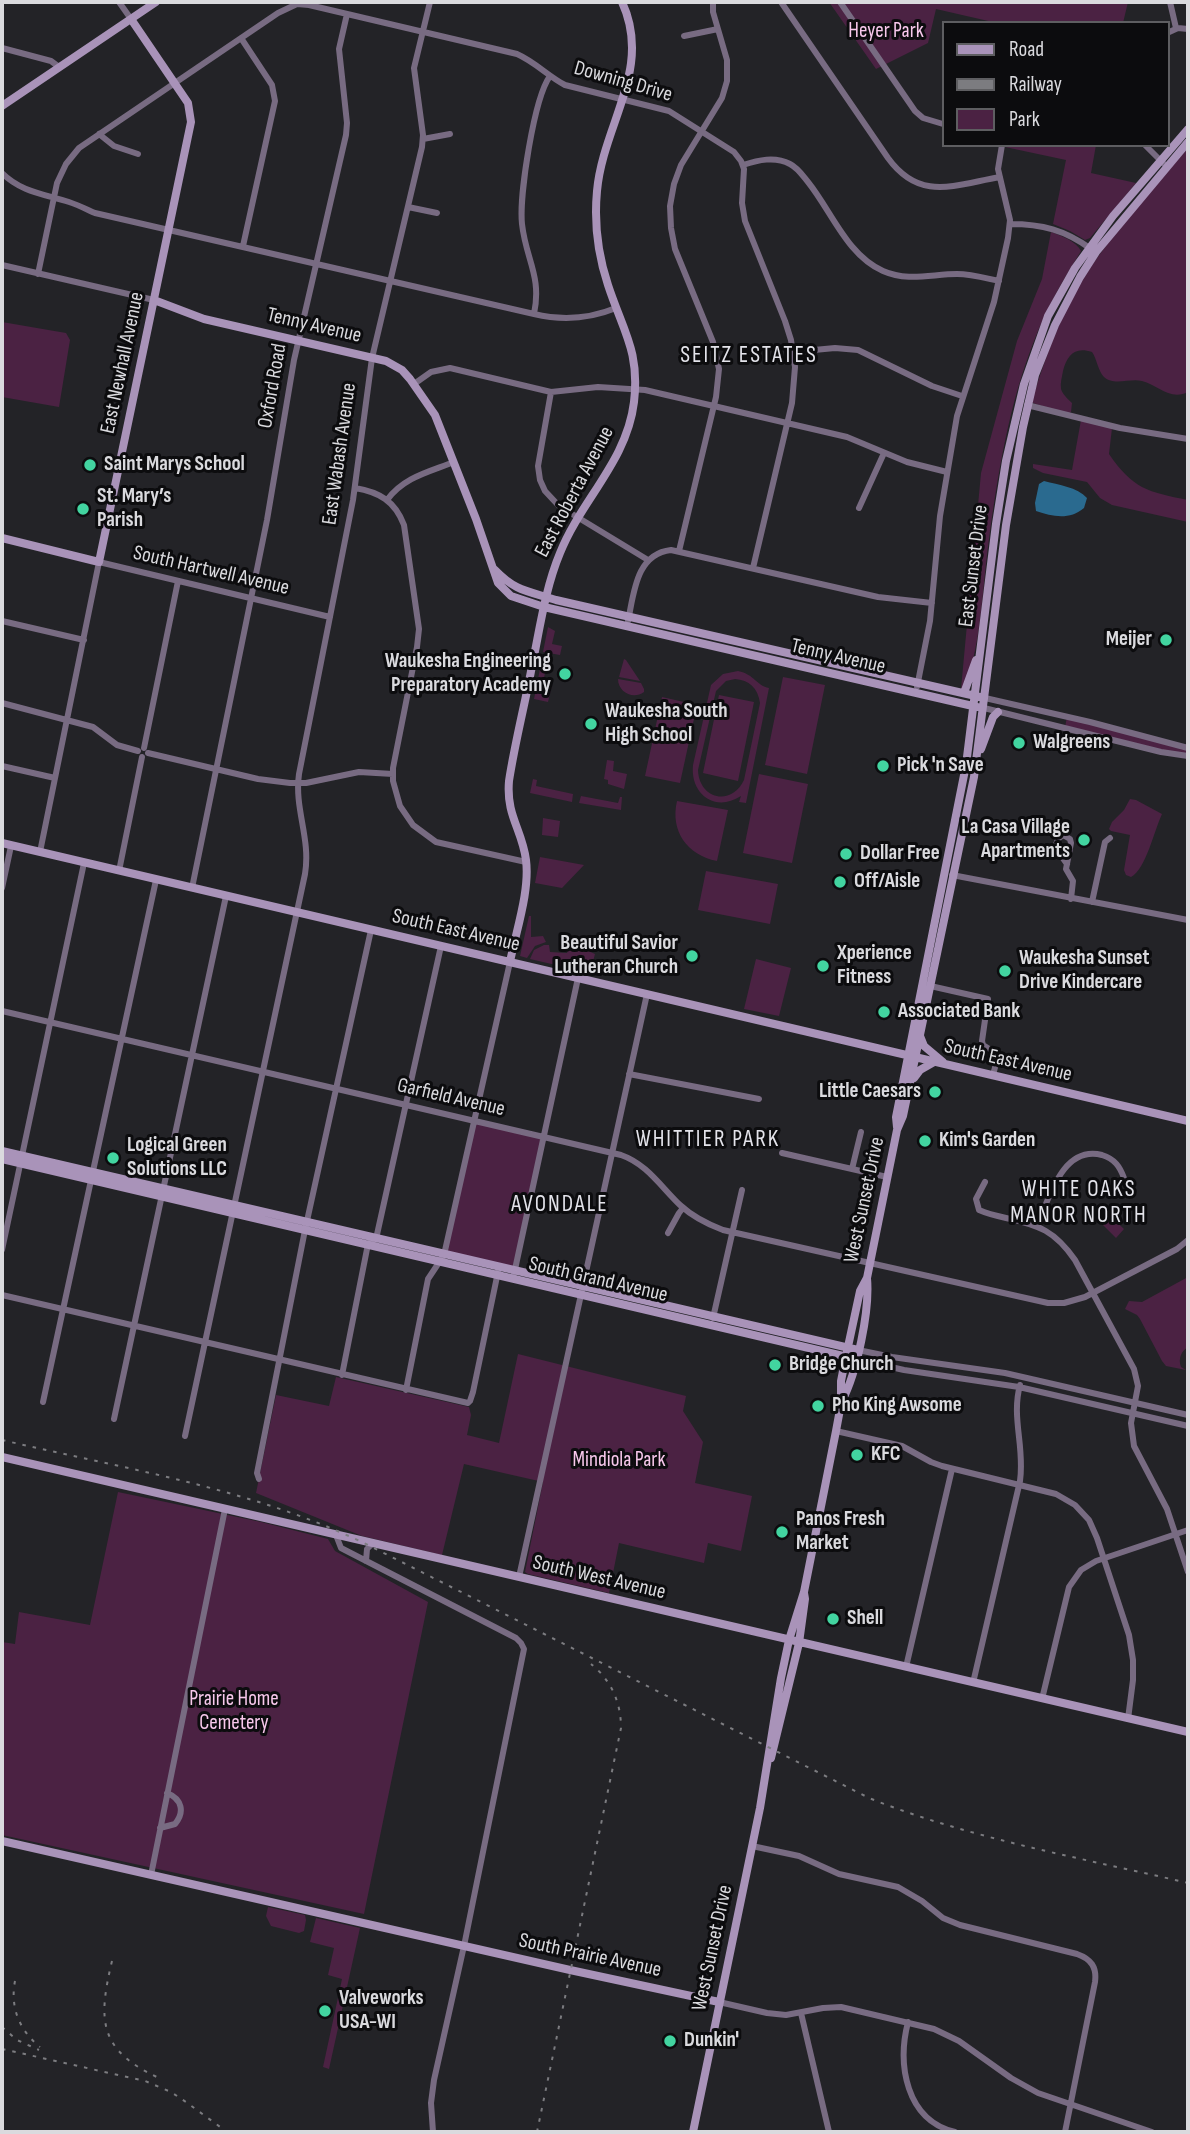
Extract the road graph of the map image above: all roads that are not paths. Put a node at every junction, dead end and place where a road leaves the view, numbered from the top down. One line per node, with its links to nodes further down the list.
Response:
1 (119, 2): 11 (street)
2 (156, 2): 11 (street)
3 (430, 2): 15 (street, East Wabash Avenue)
4 (622, 2): 23 (street, East Roberta Avenue)
5 (713, 2): 13 (street)
6 (781, 2): 38 (street)
7 (840, 2): 25 (street)
8 (1170, 2): 12 (street)
9 (288, 4): 10 (street, Downing Drive); 18 (street)
10 (347, 14): 15 (street, Downing Drive); 46 (street, Oxford Road)
11 (131, 19): 20 (street); 22 (street, East Newhall Avenue)
12 (1176, 28): 14 (street); 16 (street)
13 (718, 29): 17 (street); 27 (street)
14 (1188, 29)
15 (423, 32): 21 (street, Downing Drive); 30 (street, East Wabash Avenue)
16 (1169, 32)
17 (684, 36)
18 (241, 38): 22 (street); 44 (street)
19 (2, 48): 20 (street)
20 (59, 67): 24 (street)
21 (550, 76): 23 (street, Downing Drive); 53 (street)
22 (175, 82): 28 (street); 43 (street, East Newhall Avenue)
23 (623, 99): 27 (street, Downing Drive); 52 (street, East Roberta Avenue)
24 (2, 106)
25 (942, 124)
26 (1188, 129): 35 (street, East Sunset Drive)
27 (701, 131): 36 (street, Downing Drive); 62 (street)
28 (99, 134): 34 (street); 39 (street)
29 (450, 134): 30 (street)
30 (423, 139): 40 (street, East Wabash Avenue)
31 (1188, 142): 35 (street, East Sunset Drive)
32 (1002, 147): 38 (street)
33 (1147, 147): 35 (street)
34 (138, 154)
35 (1164, 164): 45 (street, East Sunset Drive)
36 (743, 165): 50 (street); 55 (street)
37 (2, 173): 39 (street)
38 (1000, 177): 42 (street)
39 (53, 198): 43 (street); 48 (street)
40 (408, 207): 41 (street); 49 (street, East Wabash Avenue)
41 (437, 213)
42 (1010, 224): 45 (street); 50 (street)
43 (169, 229): 44 (street); 51 (street, East Newhall Avenue)
44 (243, 246): 46 (street)
45 (1092, 250): 61 (street, East Sunset Drive)
46 (316, 264): 49 (street); 54 (street, Oxford Road)
47 (2, 265): 48 (street, Tenny Avenue)
48 (38, 274): 51 (street, Tenny Avenue)
49 (391, 281): 53 (street); 56 (street, East Wabash Avenue)
50 (999, 281): 60 (street)
51 (155, 300): 54 (street, Tenny Avenue); 77 (street, East Newhall Avenue)
52 (616, 308): 53 (street); 58 (street, East Roberta Avenue)
53 (534, 314)
54 (299, 341): 56 (street, Tenny Avenue); 82 (street, Oxford Road)
55 (793, 352): 60 (street); 63 (street)
56 (372, 358): 57 (street, Tenny Avenue); 68 (street, East Wabash Avenue)
57 (414, 384): 59 (street); 66 (street, Tenny Avenue)
58 (635, 389): 59 (street); 62 (street); 71 (street, East Roberta Avenue)
59 (551, 392): 71 (street)
60 (962, 396): 67 (street)
61 (1023, 404): 64 (street); 72 (street, East Sunset Drive); 73 (street, East Sunset Drive)
62 (713, 406): 63 (street); 75 (street)
63 (787, 423): 65 (street); 78 (street)
64 (1188, 439)
65 (884, 453): 67 (street); 70 (street)
66 (454, 462): 69 (street); 79 (street, Tenny Avenue)
67 (947, 472): 83 (street)
68 (355, 488): 69 (street); 86 (street, East Wabash Avenue)
69 (387, 500): 113 (street)
70 (859, 508)
71 (578, 517): 76 (street); 81 (street, East Roberta Avenue)
72 (996, 524): 73 (street); 90 (street, East Sunset Drive)
73 (1006, 525): 96 (street, East Sunset Drive)
74 (2, 538): 77 (street, South Hartwell Avenue)
75 (679, 551): 76 (street); 78 (street)
76 (648, 560): 85 (street)
77 (99, 562): 80 (street, South Hartwell Avenue); 89 (street, East Newhall Avenue)
78 (753, 568): 83 (street)
79 (495, 570): 81 (street, Tenny Avenue); 84 (street, Tenny Avenue)
80 (178, 581): 82 (street, South Hartwell Avenue); 108 (street)
81 (546, 597): 84 (street, East Roberta Avenue); 85 (street, Tenny Avenue)
82 (252, 598): 86 (street, South Hartwell Avenue); 112 (street, Oxford Road)
83 (932, 603): 91 (street)
84 (544, 607): 88 (street, Tenny Avenue); 119 (street, East Roberta Avenue)
85 (629, 616): 88 (street); 91 (street, Tenny Avenue)
86 (330, 617): 115 (street, East Wabash Avenue)
87 (2, 621): 89 (street)
88 (627, 626): 93 (street, Tenny Avenue)
89 (84, 640): 103 (street, East Newhall Avenue)
90 (981, 648): 94 (street); 95 (street, East Sunset Drive)
91 (918, 682): 92 (street, Tenny Avenue); 93 (street)
92 (947, 689): 94 (street, Tenny Avenue); 97 (street)
93 (916, 693): 97 (street, Tenny Avenue)
94 (964, 693): 95 (street, Tenny Avenue)
95 (975, 696): 96 (street, Tenny Avenue); 99 (street, East Sunset Drive)
96 (985, 698): 100 (street, East Sunset Drive); 102 (street, Tenny Avenue)
97 (944, 699): 99 (street, Tenny Avenue)
98 (2, 703): 103 (street)
99 (974, 706): 100 (street, Tenny Avenue); 123 (street, East Sunset Drive)
100 (984, 708): 101 (street, Tenny Avenue); 110 (street, East Sunset Drive)
101 (999, 712): 104 (street, Tenny Avenue); 110 (street)
102 (1067, 717): 104 (street); 105 (street, Tenny Avenue)
103 (67, 719): 108 (street); 114 (street, East Newhall Avenue)
104 (1065, 727): 106 (street, Tenny Avenue)
105 (1132, 734): 106 (street); 107 (street, Tenny Avenue)
106 (1129, 744): 109 (street, Tenny Avenue)
107 (1188, 748)
108 (143, 752): 112 (street); 122 (street)
109 (1188, 756)
110 (977, 758): 124 (street, East Sunset Drive)
111 (2, 766): 114 (street)
112 (216, 769): 115 (street); 127 (street, Oxford Road)
113 (393, 774): 115 (street); 119 (street)
114 (55, 778): 118 (street, East Newhall Avenue)
115 (298, 783): 131 (street, East Wabash Avenue)
116 (1110, 838): 130 (street)
117 (6, 844): 118 (street, South East Avenue); 126 (street)
118 (40, 852): 120 (street, South East Avenue)
119 (526, 862): 135 (street, East Roberta Avenue)
120 (85, 863): 122 (street, South East Avenue); 140 (street)
121 (1067, 864): 129 (street)
122 (119, 871): 125 (street, South East Avenue)
123 (943, 873): 124 (street); 137 (street, East Sunset Drive)
124 (954, 876): 129 (street); 137 (street, East Sunset Drive)
125 (156, 880): 127 (street, South East Avenue); 143 (street)
126 (2, 888)
127 (192, 888): 128 (street, South East Avenue)
128 (226, 897): 131 (street, South East Avenue); 145 (street)
129 (1071, 899): 130 (street)
130 (1092, 902): 132 (street)
131 (297, 913): 133 (street, South East Avenue); 149 (street, East Wabash Avenue)
132 (1188, 920)
133 (371, 930): 134 (street, South East Avenue); 152 (street)
134 (441, 946): 135 (street, South East Avenue); 155 (street)
135 (509, 962): 136 (street, South East Avenue); 156 (street)
136 (578, 978): 138 (street, South East Avenue); 160 (street)
137 (926, 985): 141 (street, East Sunset Drive); 142 (street, East Sunset Drive); 151 (street)
138 (647, 994): 144 (street, South East Avenue); 150 (street)
139 (2, 1011): 140 (street, Garfield Avenue)
140 (50, 1022): 143 (street, Garfield Avenue); 165 (street)
141 (913, 1028): 144 (street); 146 (street, East Sunset Drive)
142 (920, 1036): 146 (street, East Sunset Drive); 148 (street)
143 (121, 1039): 145 (street, Garfield Avenue); 167 (street)
144 (896, 1052): 146 (street, South East Avenue)
145 (192, 1055): 149 (street, Garfield Avenue); 172 (street)
146 (912, 1056): 147 (street, South East Avenue); 153 (street, West Sunset Drive); 158 (street, West Sunset Drive)
147 (934, 1062): 148 (street, South East Avenue); 153 (street)
148 (946, 1064): 151 (street, South East Avenue)
149 (263, 1072): 152 (street, Garfield Avenue); 174 (street, East Wabash Avenue)
150 (629, 1074): 154 (street); 162 (street)
151 (993, 1075): 157 (street, South East Avenue)
152 (336, 1089): 155 (street, Garfield Avenue); 175 (street)
153 (908, 1094): 158 (street, West Sunset Drive)
154 (759, 1099)
155 (405, 1105): 156 (street, Garfield Avenue); 179 (street)
156 (473, 1121): 160 (street, Garfield Avenue); 183 (street)
157 (1188, 1121)
158 (897, 1130): 168 (street, West Sunset Drive)
159 (860, 1132): 166 (street)
160 (543, 1137): 162 (street, Garfield Avenue); 186 (street)
161 (2, 1151): 165 (street, South Grand Avenue)
162 (612, 1153): 173 (street, Garfield Avenue); 188 (street)
163 (782, 1153): 166 (street)
164 (2, 1158): 165 (street, South Grand Avenue)
165 (22, 1160): 167 (street, South Grand Avenue); 182 (street)
166 (852, 1168): 168 (street)
167 (92, 1176): 172 (street, South Grand Avenue); 191 (street)
168 (887, 1177): 184 (street, West Sunset Drive)
169 (1124, 1178): 176 (street)
170 (985, 1182): 176 (street)
171 (742, 1190): 177 (street)
172 (163, 1193): 174 (street, South Grand Avenue); 193 (street)
173 (683, 1208): 177 (street, Garfield Avenue); 178 (street)
174 (234, 1209): 175 (street, South Grand Avenue); 194 (street, East Wabash Avenue)
175 (305, 1226): 179 (street, South Grand Avenue); 181 (street, South Grand Avenue); 197 (street)
176 (1037, 1226): 189 (street)
177 (733, 1232): 184 (street, Garfield Avenue); 192 (street)
178 (668, 1233)
179 (376, 1239): 181 (street); 183 (street, South Grand Avenue)
180 (1188, 1240): 189 (street, Garfield Avenue)
181 (368, 1244): 183 (street, South Grand Avenue); 198 (street)
182 (2, 1250)
183 (442, 1258): 185 (street, South Grand Avenue); 201 (street)
184 (870, 1264): 187 (street, West Sunset Drive); 189 (street, Garfield Avenue)
185 (498, 1271): 186 (street, South Grand Avenue); 201 (street)
186 (513, 1274): 188 (street, South Grand Avenue)
187 (867, 1278): 195 (street, West Sunset Drive); 196 (street, West Sunset Drive)
188 (582, 1290): 192 (street, South Grand Avenue); 223 (street)
189 (1093, 1293): 203 (street)
190 (2, 1296): 191 (street)
191 (63, 1310): 193 (street); 202 (street)
192 (713, 1320): 195 (street, South Grand Avenue)
193 (134, 1326): 194 (street); 207 (street)
194 (205, 1343): 197 (street); 210 (street, East Wabash Avenue)
195 (847, 1352): 196 (street, South Grand Avenue); 204 (street, West Sunset Drive)
196 (857, 1354): 199 (street, South Grand Avenue); 200 (street, South Grand Avenue); 204 (street, West Sunset Drive)
197 (280, 1361): 198 (street); 213 (street)
198 (342, 1375): 201 (street)
199 (1021, 1376): 200 (street); 203 (street, South Grand Avenue)
200 (1019, 1387): 205 (street, South Grand Avenue); 214 (street)
201 (406, 1390)
202 (43, 1402)
203 (1136, 1403): 205 (street); 206 (street, South Grand Avenue)
204 (841, 1404): 209 (street, West Sunset Drive)
205 (1133, 1413): 208 (street, South Grand Avenue); 218 (street)
206 (1188, 1415)
207 (114, 1419)
208 (1188, 1426)
209 (836, 1431): 212 (street); 224 (street, West Sunset Drive)
210 (185, 1436)
211 (2, 1457): 215 (street, South West Avenue)
212 (952, 1469): 214 (street); 227 (street)
213 (259, 1479)
214 (1020, 1484): 220 (street); 228 (street)
215 (225, 1509): 217 (street, South West Avenue); 233 (street)
216 (1188, 1530): 218 (street)
217 (337, 1535): 219 (street, South West Avenue); 221 (street)
218 (1176, 1535): 220 (street); 222 (street)
219 (373, 1543): 221 (street); 223 (street, South West Avenue)
220 (1104, 1558): 229 (street); 230 (street)
221 (366, 1561): 238 (street)
222 (1188, 1572)
223 (519, 1577): 225 (street, South West Avenue)
224 (804, 1592): 225 (street, West Sunset Drive); 226 (street, West Sunset Drive)
225 (789, 1640): 226 (street, South West Avenue); 232 (street, West Sunset Drive)
226 (799, 1643): 227 (street, South West Avenue); 232 (street, West Sunset Drive)
227 (906, 1667): 228 (street, South West Avenue)
228 (973, 1683): 229 (street, South West Avenue)
229 (1042, 1699): 230 (street, South West Avenue)
230 (1128, 1719): 231 (street, South West Avenue)
231 (1188, 1732)
232 (766, 1771): 236 (street, West Sunset Drive)
233 (167, 1793): 234 (street); 234 (street)
234 (160, 1828): 237 (street)
235 (2, 1841): 237 (street, South Prairie Avenue)
236 (752, 1846): 239 (street, West Sunset Drive); 242 (street)
237 (151, 1875): 238 (street, South Prairie Avenue)
238 (464, 1946): 239 (street, South Prairie Avenue); 243 (street)
239 (719, 2002): 240 (street, South Prairie Avenue); 244 (street, West Sunset Drive)
240 (801, 2013): 241 (street, South Prairie Avenue); 245 (street)
241 (908, 2022): 242 (street, South Prairie Avenue); 246 (street)
242 (1071, 2106): 247 (street); 248 (street, South Prairie Avenue)
243 (433, 2132)
244 (693, 2132)
245 (830, 2132)
246 (955, 2132)
247 (1065, 2132)
248 (1148, 2132)

